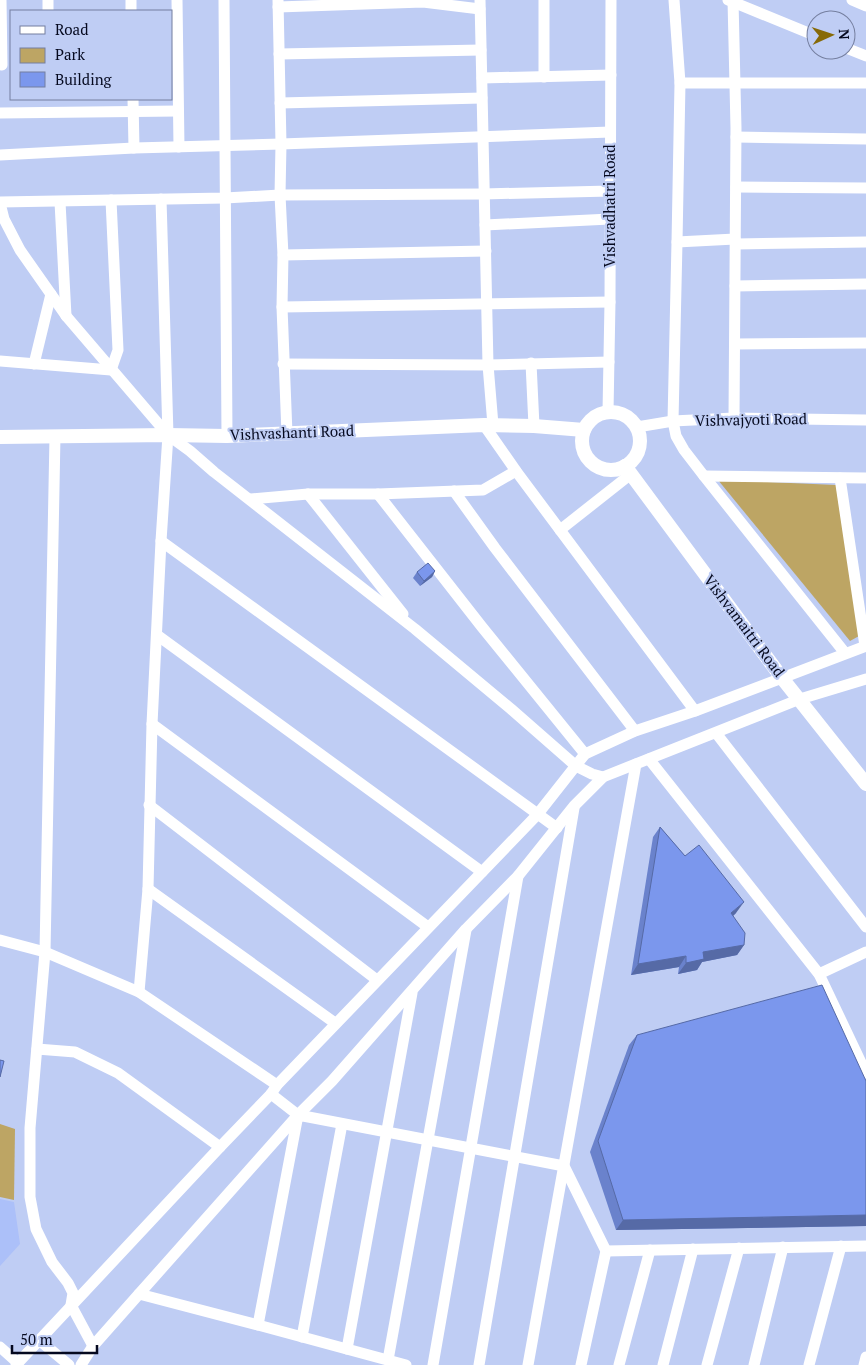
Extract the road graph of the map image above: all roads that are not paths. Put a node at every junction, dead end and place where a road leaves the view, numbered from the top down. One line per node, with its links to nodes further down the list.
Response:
1 (1, 0): 15 (street)
2 (177, 0): 25 (street)
3 (224, 0): 33 (street)
4 (544, 0): 17 (street)
5 (611, 0): 16 (street, Vishvadhatri Road)
6 (674, 0): 19 (street)
7 (852, 0): 11 (street)
8 (731, 1): 12 (street); 20 (street)
9 (278, 4): 10 (street); 14 (street)
10 (480, 4): 13 (street)
11 (866, 6)
12 (806, 32)
13 (481, 50): 14 (street); 18 (street)
14 (279, 54): 24 (street)
15 (4, 65)
16 (611, 75): 17 (street); 28 (street, Vishvadhatri Road)
17 (544, 77): 18 (street)
18 (482, 78): 22 (street)
19 (680, 82): 20 (street); 50 (street)
20 (736, 82): 21 (street); 30 (street)
21 (866, 84)
22 (482, 98): 24 (street); 29 (street)
23 (133, 100): 26 (street)
24 (280, 103): 32 (street)
25 (178, 111): 26 (street); 34 (street)
26 (133, 112): 27 (street); 35 (street)
27 (0, 113)
28 (610, 132): 29 (street); 39 (street, Vishvadhatri Road)
29 (483, 136): 32 (street); 40 (street)
30 (736, 137): 31 (street); 37 (street)
31 (866, 139)
32 (281, 144): 33 (street); 41 (street)
33 (225, 146): 34 (street); 43 (street)
34 (179, 147): 35 (street)
35 (134, 148): 36 (street)
36 (0, 155)
37 (736, 187): 38 (street); 51 (street)
38 (866, 188)
39 (610, 191): 40 (street); 47 (street, Vishvadhatri Road)
40 (483, 194): 41 (street); 49 (street)
41 (280, 195): 43 (street); 54 (street)
42 (161, 198): 43 (street); 44 (street); 80 (street)
43 (225, 198): 82 (street)
44 (111, 200): 45 (street); 70 (street)
45 (60, 202): 46 (street); 61 (street)
46 (0, 203): 48 (street)
47 (610, 219): 49 (street); 58 (street, Vishvadhatri Road)
48 (2, 223): 57 (street)
49 (485, 225): 53 (street)
50 (678, 242): 51 (street); 74 (street)
51 (736, 242): 52 (street); 56 (street)
52 (866, 242)
53 (486, 251): 54 (street); 59 (street)
54 (283, 255): 60 (street)
55 (866, 284): 56 (street)
56 (735, 286): 63 (street)
57 (51, 294): 61 (street); 67 (street)
58 (610, 302): 59 (street); 65 (street, Vishvadhatri Road)
59 (486, 303): 60 (street); 69 (street)
60 (282, 306): 68 (street)
61 (66, 317): 70 (street)
62 (866, 343): 63 (street)
63 (735, 344): 72 (street)
64 (0, 361): 67 (street)
65 (609, 362): 66 (street); 71 (street, Vishvadhatri Road)
66 (531, 363): 69 (street); 76 (street)
67 (34, 364): 70 (street)
68 (283, 364): 69 (street); 79 (street)
69 (488, 365): 75 (street)
70 (111, 370): 80 (street)
71 (608, 412): 77 (street); 78 (street)
72 (734, 418): 73 (street, Vishvajyoti Road); 74 (street, Vishvajyoti Road)
73 (866, 420)
74 (673, 421): 77 (street, Vishvajyoti Road); 86 (street)
75 (488, 425): 76 (street, Vishvashanti Road); 79 (street, Vishvashanti Road); 85 (street)
76 (534, 426): 78 (street, Vishvashanti Road)
77 (637, 427): 84 (street)
78 (584, 430): 84 (street)
79 (286, 434): 82 (street, Vishvashanti Road)
80 (168, 435): 81 (street, Vishvashanti Road); 82 (street, Vishvashanti Road); 92 (street); 94 (street)
81 (55, 436): 83 (street, Vishvashanti Road); 123 (street)
82 (227, 436)
83 (0, 437)
84 (628, 470): 93 (street); 99 (street, Vishvamaitri Road)
85 (516, 471): 89 (street); 93 (street)
86 (704, 476): 87 (street); 98 (street)
87 (840, 478): 88 (street); 97 (street)
88 (866, 478)
89 (454, 491): 91 (street); 104 (street)
90 (308, 494): 91 (street); 92 (street); 95 (street)
91 (378, 494): 106 (street)
92 (251, 499): 95 (street)
93 (560, 530): 102 (street)
94 (161, 541): 96 (street); 114 (street)
95 (415, 629): 109 (street)
96 (157, 635): 103 (street); 116 (street)
97 (866, 646): 98 (street)
98 (845, 654): 99 (street)
99 (782, 678): 101 (street, Vishvamaitri Road); 102 (street)
100 (866, 679): 101 (street)
101 (800, 700): 105 (street); 111 (street, Vishvamaitri Road)
102 (695, 710): 104 (street)
103 (152, 724): 112 (street); 119 (street)
104 (635, 730): 106 (street)
105 (716, 732): 107 (street); 120 (street)
106 (585, 754): 109 (street)
107 (649, 759): 108 (street); 125 (street)
108 (636, 764): 110 (street); 140 (street)
109 (576, 766): 110 (street); 114 (street)
110 (603, 777): 113 (street)
111 (866, 784)
112 (149, 805): 118 (street); 126 (street)
113 (574, 806): 115 (street); 139 (street)
114 (538, 815): 115 (street); 116 (street)
115 (557, 828): 117 (street)
116 (482, 872): 119 (street)
117 (518, 876): 121 (street); 138 (street)
118 (148, 889): 128 (street); 129 (street)
119 (428, 927): 126 (street)
120 (866, 927)
121 (466, 929): 127 (street); 136 (street)
122 (0, 940): 123 (street)
123 (46, 952): 128 (street); 130 (street)
124 (866, 952): 125 (street)
125 (819, 974): 131 (street)
126 (377, 980): 129 (street)
127 (412, 991): 133 (street); 135 (street)
128 (139, 992): 132 (street)
129 (336, 1023): 132 (street)
130 (37, 1049): 137 (street); 149 (street)
131 (866, 1073)
132 (274, 1089): 133 (street); 137 (street)
133 (298, 1115): 134 (street); 148 (street); 150 (street)
134 (342, 1124): 135 (street); 151 (street)
135 (386, 1132): 136 (street); 155 (street)
136 (428, 1140): 138 (street); 157 (street)
137 (220, 1147): 149 (street)
138 (470, 1148): 139 (street); 162 (street)
139 (515, 1157): 140 (street); 163 (street)
140 (564, 1166): 147 (street); 164 (street)
141 (841, 1246): 142 (street); 143 (street); 170 (street)
142 (866, 1246)
143 (783, 1247): 144 (street); 169 (street)
144 (739, 1248): 146 (street); 168 (street)
145 (650, 1250): 146 (street); 147 (street); 166 (street)
146 (694, 1250): 167 (street)
147 (606, 1252): 165 (street)
148 (139, 1294): 150 (street); 153 (street)
149 (72, 1305): 152 (street); 153 (street)
150 (258, 1325): 151 (street)
151 (302, 1337): 155 (street)
152 (39, 1340): 158 (street); 159 (street)
153 (93, 1346): 160 (street)
154 (0, 1347): 158 (street)
155 (348, 1349): 157 (street)
156 (866, 1357): 171 (street)
157 (388, 1360): 161 (street)
158 (17, 1364)
159 (69, 1365)
160 (82, 1365)
161 (406, 1365)
162 (433, 1365)
163 (478, 1365)
164 (528, 1365)
165 (581, 1365)
166 (619, 1365)
167 (663, 1365)
168 (707, 1365)
169 (754, 1365)
170 (809, 1365)
171 (864, 1365)

